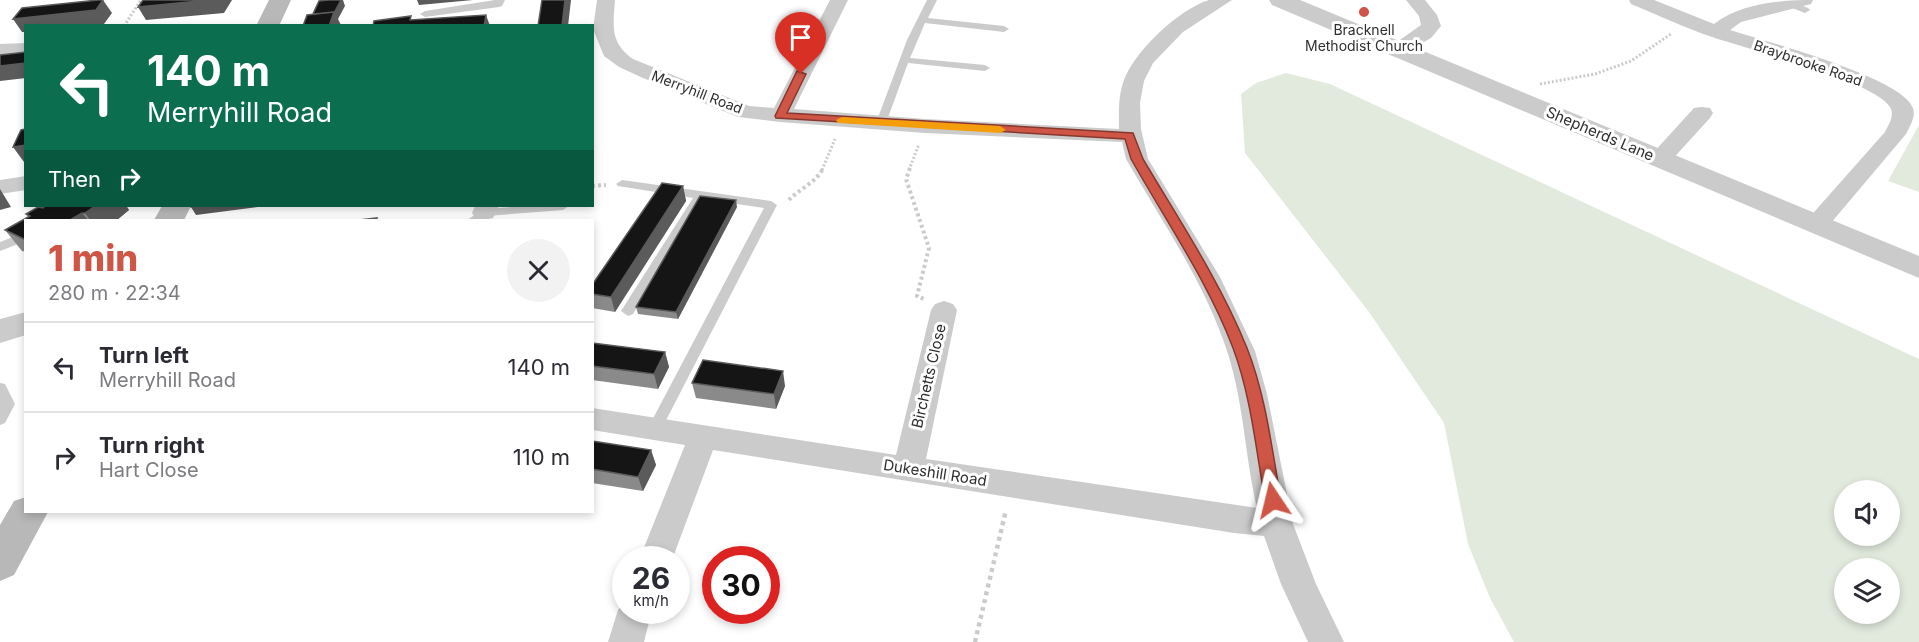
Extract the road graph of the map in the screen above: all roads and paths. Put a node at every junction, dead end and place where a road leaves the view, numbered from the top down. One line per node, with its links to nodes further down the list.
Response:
1 (141, 0): 15 (path)
2 (280, 0): 16 (main road)
3 (500, 0): 12 (lane)
4 (606, 0): 26 (street, Merryhill Road)
5 (839, 0): 26 (street)
6 (932, 0): 13 (lane)
7 (1223, 0): 30 (street)
8 (1280, 0): 21 (street, Shepherds Lane)
9 (1416, 0): 21 (street)
10 (1638, 0): 14 (street, Braybrooke Road)
11 (1800, 5): 18 (street)
12 (425, 14)
13 (922, 20): 17 (lane); 22 (lane)
14 (1689, 22): 18 (street, Braybrooke Road); 24 (path)
15 (125, 24)
16 (268, 24)
17 (1004, 29)
18 (1716, 32): 39 (street, Braybrooke Road)
19 (24, 49): 20 (street)
20 (0, 50)
21 (1396, 51): 24 (street, Shepherds Lane)
22 (904, 60): 23 (lane); 28 (lane)
23 (985, 68)
24 (1502, 94): 31 (street, Shepherds Lane)
25 (1702, 113): 31 (street)
26 (780, 116): 27 (street, Merryhill Road)
27 (844, 120): 28 (street, Merryhill Road); 36 (path)
28 (880, 123): 29 (street, Merryhill Road)
29 (925, 126): 30 (street, Merryhill Road); 43 (path, Birchetts Close)
30 (1129, 136): 55 (street)
31 (1660, 159): 39 (street, Shepherds Lane)
32 (24, 183): 34 (street)
33 (622, 184): 35 (lane)
34 (0, 187)
35 (700, 195): 36 (lane); 44 (lane)
36 (771, 205): 50 (lane)
37 (551, 207): 38 (lane)
38 (481, 213)
39 (1816, 225): 42 (street, Shepherds Lane)
40 (24, 237): 41 (lane)
41 (0, 247)
42 (1919, 268)
43 (944, 310): 52 (street, Birchetts Close)
44 (628, 311)
45 (24, 324): 46 (street)
46 (0, 331)
47 (0, 388): 48 (lane)
48 (0, 419)
49 (594, 419): 50 (street, Dukeshill Road)
50 (655, 428): 51 (street, Dukeshill Road)
51 (703, 436): 52 (street, Dukeshill Road); 56 (street)
52 (908, 469): 53 (street, Dukeshill Road)
53 (1012, 486): 55 (street, Dukeshill Road); 60 (path)
54 (27, 513): 57 (main road)
55 (1277, 523): 61 (street)
56 (660, 546)
57 (0, 563)
58 (631, 624): 59 (street)
59 (626, 642)
60 (975, 642)
61 (1326, 642)

